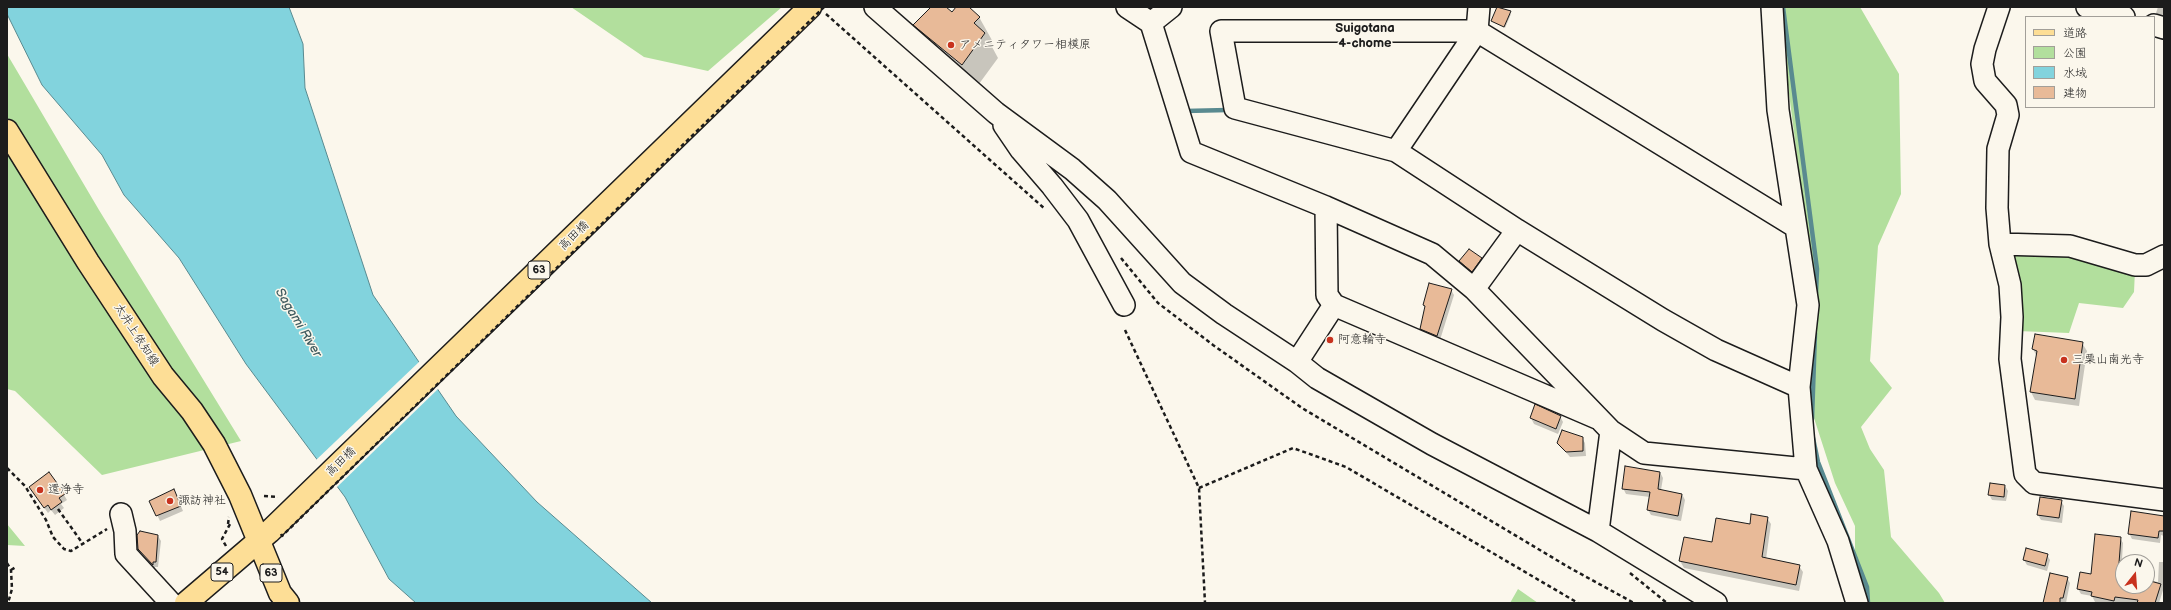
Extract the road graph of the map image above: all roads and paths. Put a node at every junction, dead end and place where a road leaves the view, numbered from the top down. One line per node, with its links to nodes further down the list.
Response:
1 (810, 7): 38 (main road, 高田橋 / 63)
2 (818, 7): 17 (path)
3 (824, 7): 38 (path, bridge)
4 (875, 7): 13 (street)
5 (1127, 7): 11 (street)
6 (1479, 7): 12 (street)
7 (1772, 7): 18 (street)
8 (1999, 7): 20 (street)
9 (2087, 7): 10 (street)
10 (2120, 16)
11 (1159, 17): 16 (street)
12 (1477, 31): 15 (street); 15 (street); 18 (street)
13 (996, 113): 25 (street); 27 (street)
14 (7, 131): 38 (main road, 太井上依知線)
15 (1396, 151): 19 (street)
16 (1326, 207): 23 (street); 24 (street)
17 (1049, 211)
18 (1796, 227): 28 (street)
19 (1517, 230): 23 (street); 28 (street)
20 (2000, 244): 22 (street); 33 (street)
21 (1116, 253): 50 (path)
22 (2164, 256)
23 (1474, 289): 29 (street)
24 (1334, 304): 27 (street); 29 (street)
25 (1124, 305)
26 (1125, 330): 32 (path)
27 (1297, 362): 37 (street)
28 (1799, 387): 31 (street)
29 (1604, 425): 31 (street); 37 (street)
30 (7, 468): 39 (path)
31 (1806, 469): 52 (street)
32 (1200, 488): 48 (path); 49 (path)
33 (2164, 500)
34 (58, 509): 39 (path)
35 (233, 521): 40 (path)
36 (115, 522): 39 (path); 45 (street)
37 (1598, 531): 51 (street)
38 (269, 536): 46 (main road, 54); 47 (main road, 63)
39 (83, 544)
40 (227, 546)
41 (7, 563): 43 (path)
42 (16, 567): 43 (path)
43 (11, 570): 44 (path)
44 (8, 603)
45 (171, 603)
46 (186, 603)
47 (288, 603)
48 (1206, 603)
49 (1578, 603)
50 (1634, 603)
51 (1716, 603)
52 (1857, 603)

